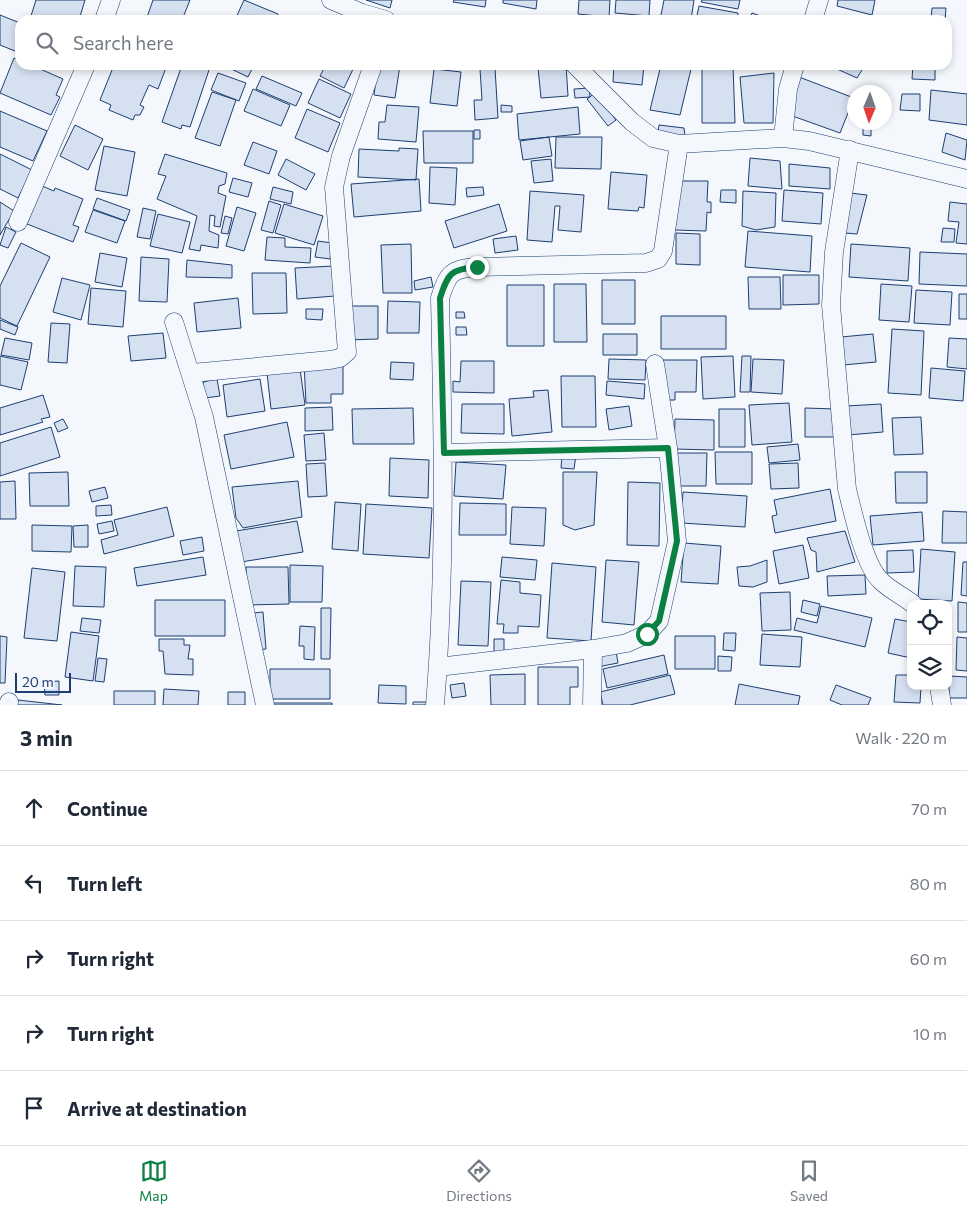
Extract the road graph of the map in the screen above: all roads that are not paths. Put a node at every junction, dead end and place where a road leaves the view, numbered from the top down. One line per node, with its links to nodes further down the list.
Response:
1 (111, 0): 4 (street)
2 (331, 0): 5 (street)
3 (820, 0): 6 (street)
4 (106, 15)
5 (369, 15)
6 (816, 15)
7 (84, 70): 15 (street)
8 (372, 70): 18 (street)
9 (580, 70): 12 (street)
10 (794, 70): 11 (street)
11 (783, 138): 12 (street); 13 (street)
12 (679, 144): 20 (street)
13 (850, 150): 14 (street); 21 (street)
14 (967, 180)
15 (18, 222)
16 (174, 322): 18 (street)
17 (655, 364): 19 (street)
18 (192, 373): 25 (street)
19 (668, 448): 20 (street); 22 (street)
20 (444, 453): 23 (street)
21 (907, 600)
22 (594, 649): 23 (street); 27 (street)
23 (438, 667): 26 (street)
24 (940, 690): 28 (street)
25 (265, 705)
26 (435, 705)
27 (592, 705)
28 (942, 705)

